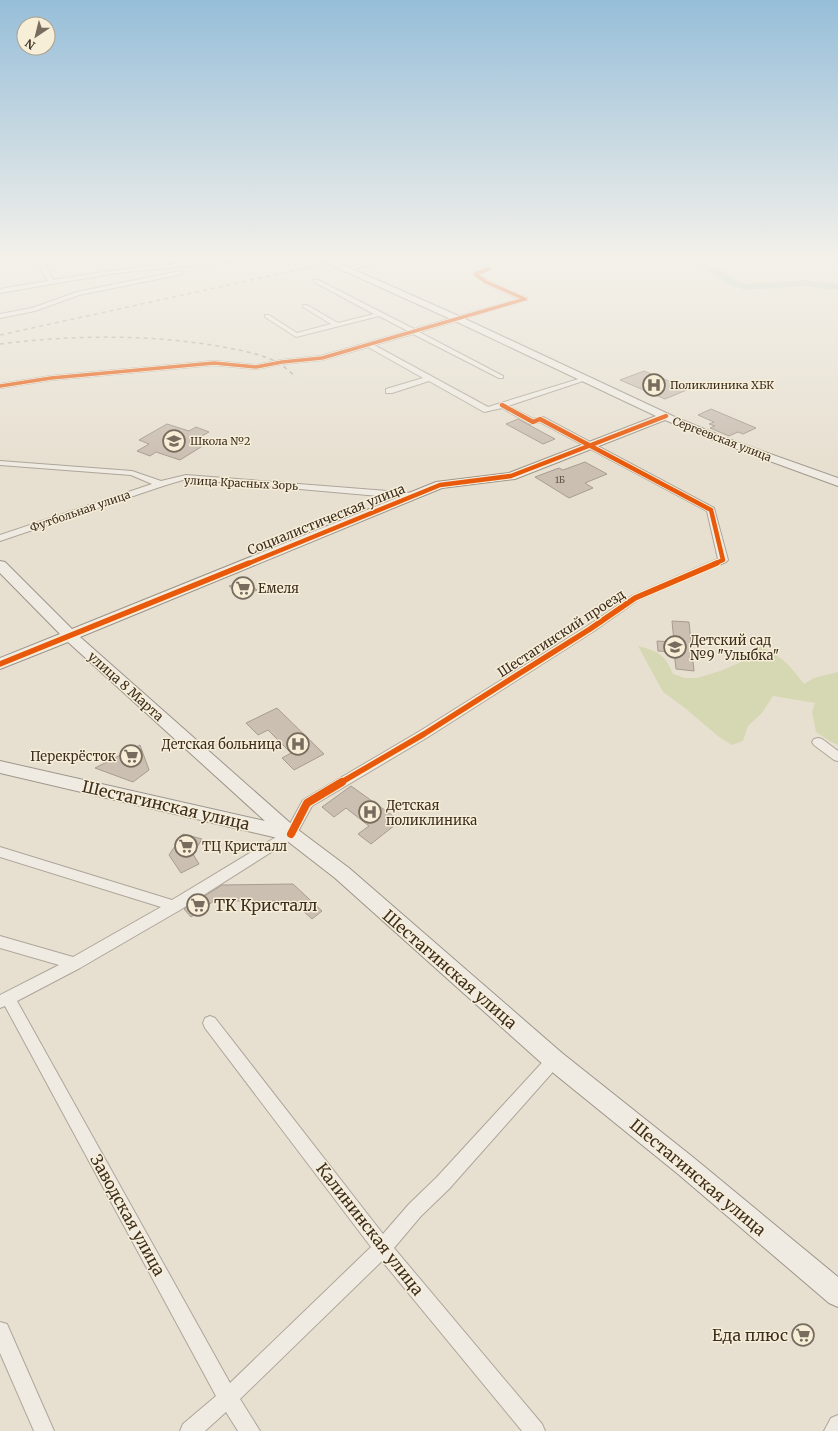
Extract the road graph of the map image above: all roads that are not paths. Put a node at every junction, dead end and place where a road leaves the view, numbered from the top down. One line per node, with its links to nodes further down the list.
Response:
1 (283, 327): 2 (street)
2 (330, 327)
3 (404, 327): 6 (street)
4 (432, 327): 6 (street)
5 (475, 327): 10 (street, Сергеевская улица)
6 (414, 332): 7 (street); 8 (street)
7 (369, 345): 9 (street); 11 (street)
8 (501, 377)
9 (430, 378): 12 (street); 13 (street)
10 (587, 378): 13 (street); 14 (street, Сергеевская улица)
11 (0, 386)
12 (389, 391)
13 (502, 405): 15 (street)
14 (666, 416): 15 (street, Социалистическая улица); 17 (street, Сергеевская улица)
15 (591, 445): 19 (street, Социалистическая улица); 27 (street, Шестагинский проезд)
16 (0, 462): 18 (street)
17 (838, 482)
18 (160, 484): 19 (street, улица Красных Зорь); 20 (street, Футбольная улица)
19 (413, 496): 22 (street, Социалистическая улица)
20 (0, 538)
21 (0, 565): 22 (street, улица 8 Марта)
22 (70, 636): 23 (street, Социалистическая улица); 27 (street, улица 8 Марта)
23 (0, 664)
24 (818, 742): 25 (street)
25 (838, 757)
26 (0, 767): 27 (street, Шестагинская улица)
27 (292, 834): 29 (street); 34 (street, Шестагинская улица)
28 (0, 852): 29 (street)
29 (175, 906): 31 (street)
30 (0, 942): 31 (street)
31 (74, 964): 32 (street)
32 (4, 1000): 38 (street, Заводская улица)
33 (210, 1023): 35 (street, Калининская улица)
34 (554, 1060): 35 (street); 36 (street, Шестагинская улица)
35 (383, 1248): 38 (street); 43 (street, Калининская улица)
36 (838, 1294)
37 (0, 1331): 40 (street)
38 (228, 1398): 41 (street); 42 (street, Заводская улица)
39 (838, 1425): 44 (street)
40 (44, 1431)
41 (190, 1431)
42 (250, 1431)
43 (535, 1431)
44 (834, 1431)

